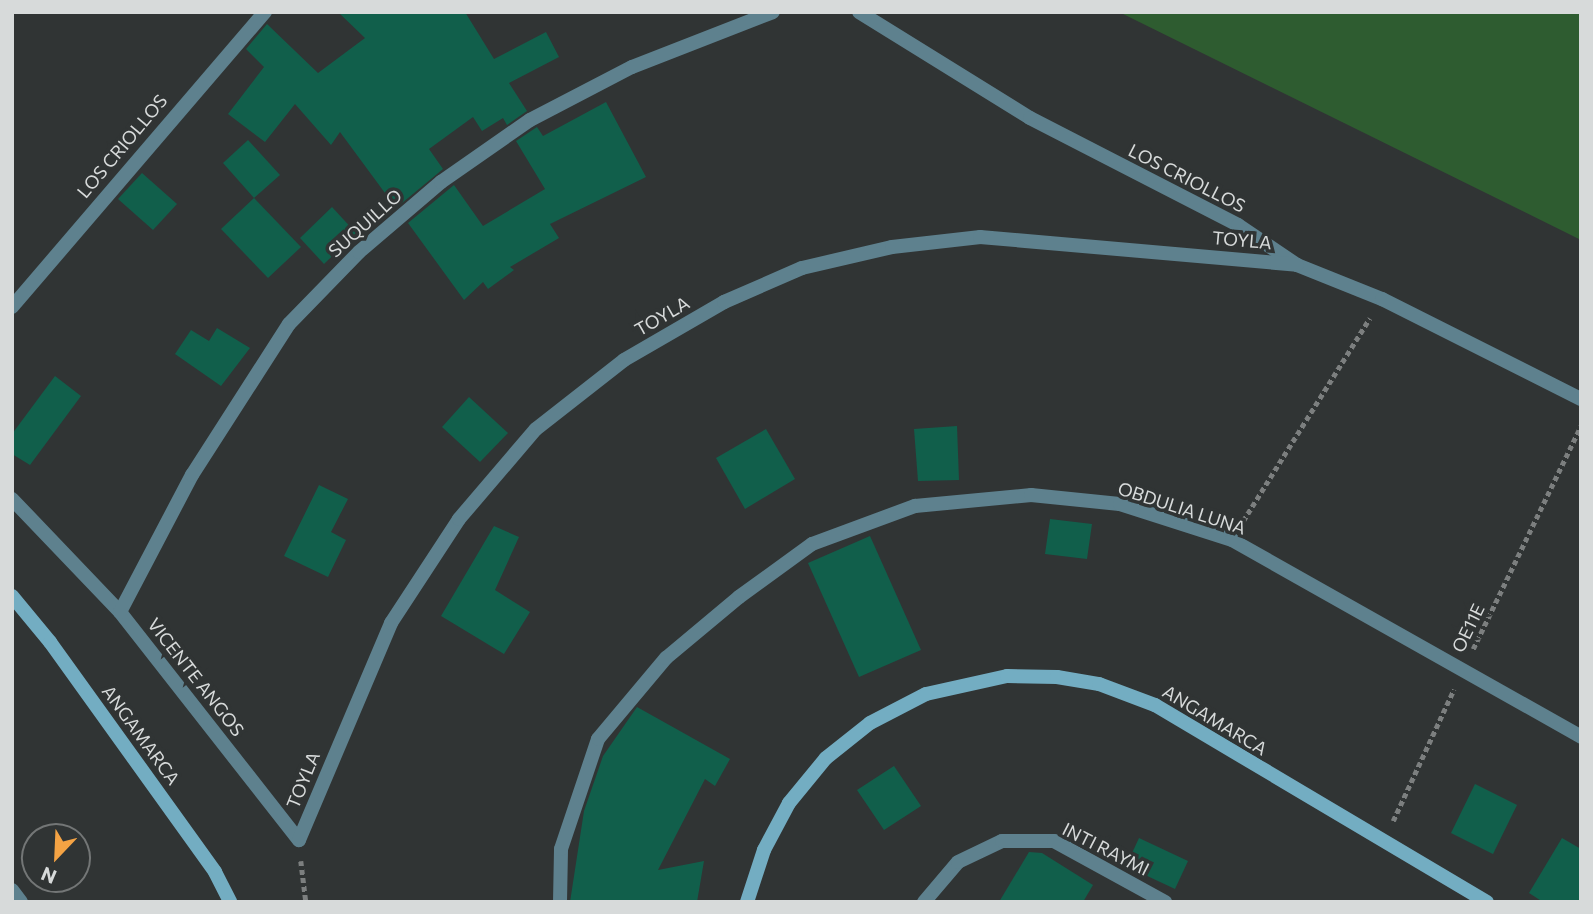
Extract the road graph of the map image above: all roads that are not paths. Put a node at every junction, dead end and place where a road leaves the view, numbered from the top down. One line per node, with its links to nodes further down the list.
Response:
1 (265, 12): 5 (street, LOS CRIOLLOS)
2 (773, 12): 9 (street, SUQUILLO)
3 (859, 12): 4 (street, LOS CRIOLLOS)
4 (1297, 265): 6 (street, LOS CRIOLLOS); 11 (street, TOYLA)
5 (12, 307)
6 (1581, 399)
7 (12, 499): 9 (street, VICENTE ANGOS)
8 (12, 596): 14 (street, ANGAMARCA)
9 (120, 611): 11 (street, VICENTE ANGOS)
10 (1581, 737): 15 (street, OBDULIA LUNA)
11 (299, 840)
12 (12, 890): 13 (street)
13 (20, 902)
14 (230, 902)
15 (560, 902)
16 (747, 902): 19 (street, ANGAMARCA)
17 (924, 902): 18 (street, INTI RAYMI)
18 (1165, 902)
19 (1487, 902)

